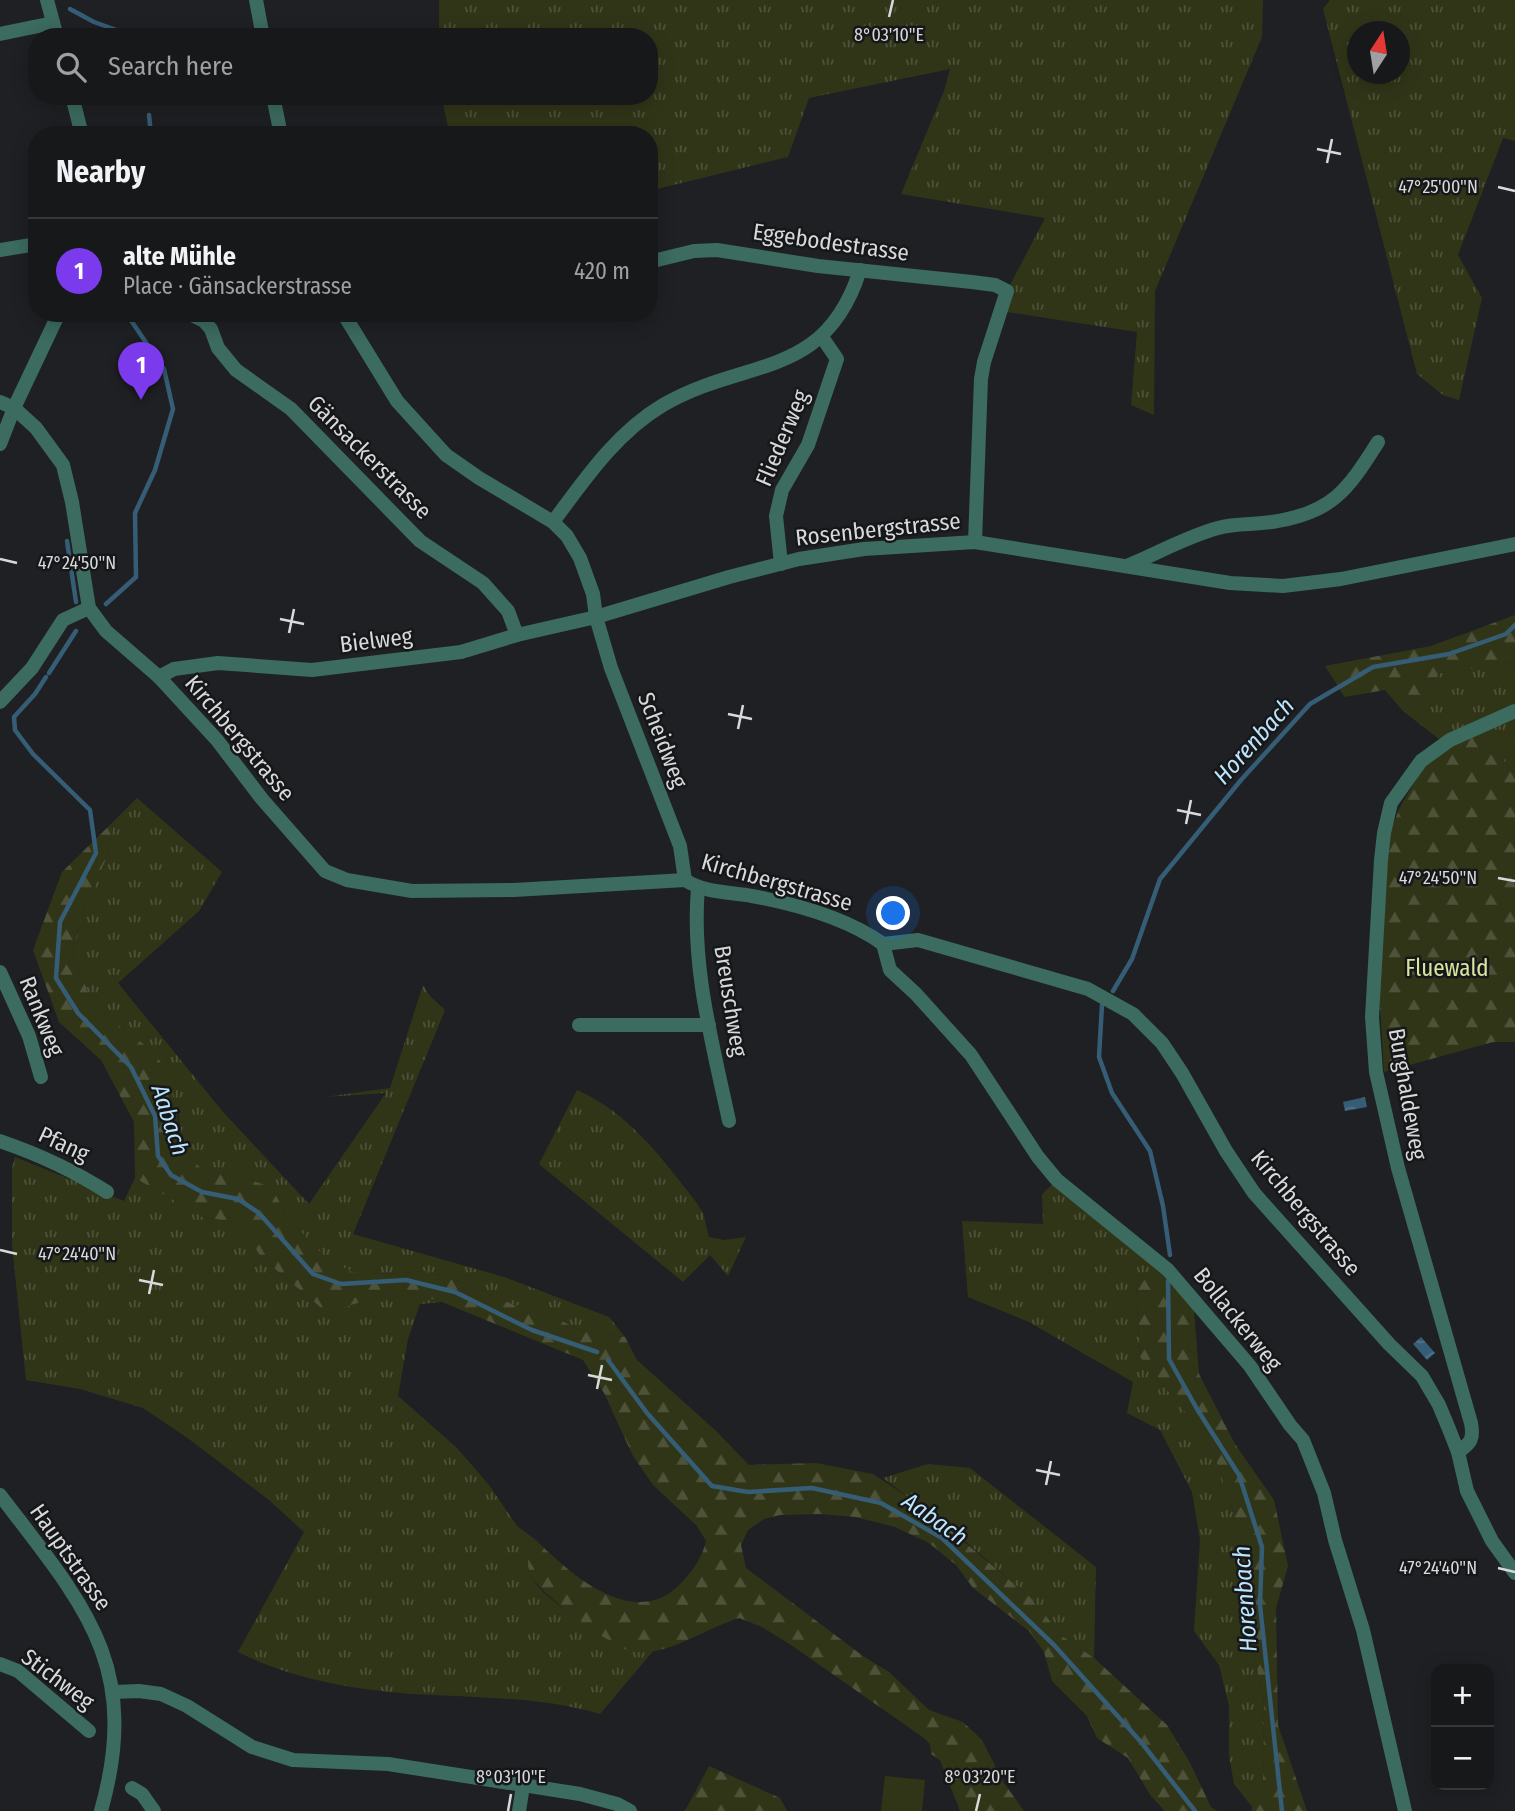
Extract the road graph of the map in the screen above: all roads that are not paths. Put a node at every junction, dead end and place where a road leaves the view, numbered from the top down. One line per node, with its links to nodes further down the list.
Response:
1 (47, 0): 3 (street)
2 (256, 0): 4 (street)
3 (54, 28)
4 (261, 28)
5 (28, 32): 6 (street)
6 (0, 34)
7 (77, 105): 9 (street)
8 (275, 105): 10 (street)
9 (81, 126)
10 (279, 126)
11 (28, 245): 12 (street)
12 (0, 250)
13 (658, 260): 14 (street, Eggebodestrasse)
14 (860, 270): 18 (street); 23 (street, Eggebodestrasse)
15 (54, 322): 19 (street)
16 (205, 322): 29 (street, Gänsackerstrasse)
17 (349, 322): 22 (street)
18 (822, 337): 22 (street); 25 (street, Fliederweg)
19 (7, 405): 21 (street); 27 (street, Kirchbergstrasse)
20 (1378, 442): 26 (street)
21 (0, 444)
22 (553, 522): 28 (street, Scheidweg)
23 (975, 541): 25 (street, Rosenbergstrasse); 26 (street, Rosenbergstrasse)
24 (1515, 544): 26 (street, Rosenbergstrasse)
25 (781, 564): 28 (street, Rosenbergstrasse)
26 (1129, 565)
27 (89, 608): 30 (street, Kirchbergstrasse); 31 (street)
28 (596, 617): 29 (street, Bielweg); 33 (street, Scheidweg)
29 (517, 635): 30 (street, Bielweg)
30 (159, 677): 33 (street, Kirchbergstrasse)
31 (0, 702)
32 (1515, 711): 43 (street, Burghaldeweg)
33 (685, 880): 34 (street, Kirchbergstrasse)
34 (698, 888): 35 (street, Kirchbergstrasse); 38 (street, Breuschweg)
35 (883, 944): 43 (street, Kirchbergstrasse); 55 (street, Bollackerweg)
36 (0, 972): 39 (street, Rankweg)
37 (579, 1025): 38 (street)
38 (709, 1025): 40 (street, Breuschweg)
39 (41, 1076)
40 (729, 1121)
41 (0, 1141): 42 (street, Pfang)
42 (107, 1192)
43 (1458, 1452): 45 (street, Kirchbergstrasse)
44 (0, 1495): 47 (street, Hauptstrasse)
45 (1515, 1573)
46 (0, 1664): 48 (street, Stichweg)
47 (114, 1692): 49 (street); 51 (street, Hauptstrasse)
48 (89, 1731)
49 (523, 1786): 53 (street); 54 (street)
50 (132, 1788): 52 (street)
51 (101, 1811)
52 (154, 1811)
53 (519, 1811)
54 (630, 1811)
55 (1405, 1811)

